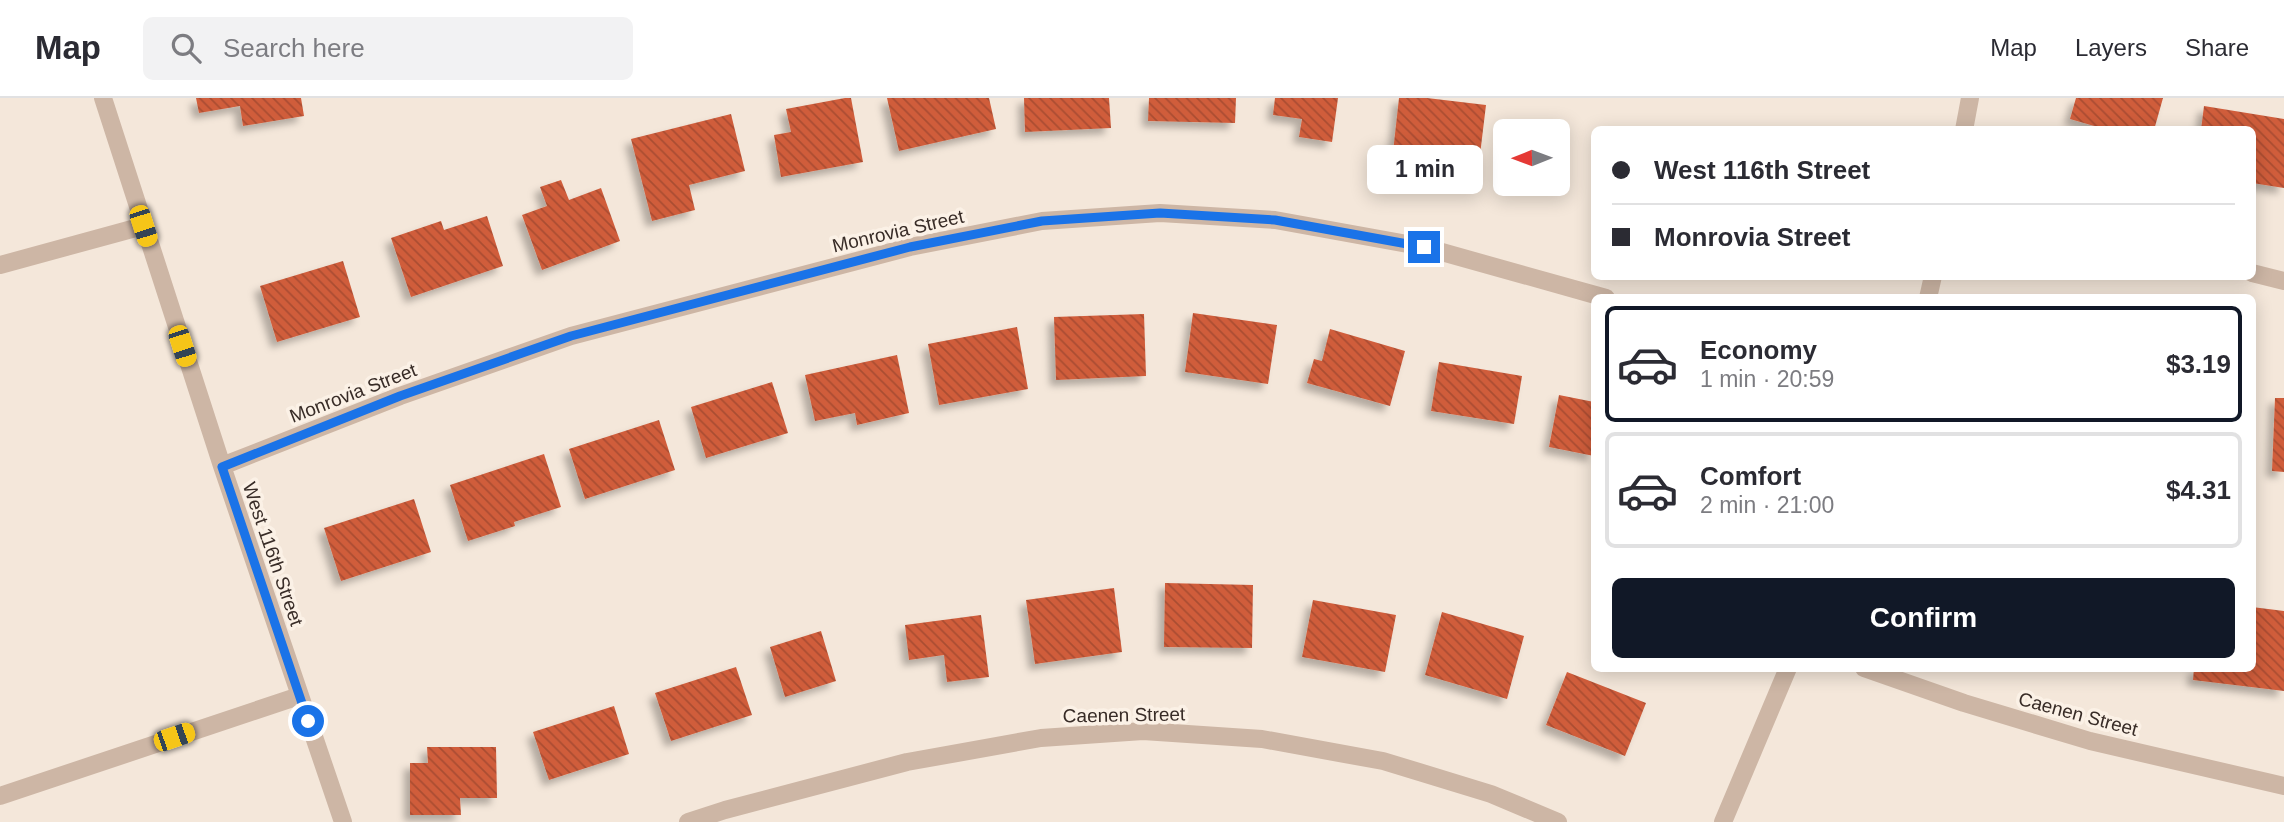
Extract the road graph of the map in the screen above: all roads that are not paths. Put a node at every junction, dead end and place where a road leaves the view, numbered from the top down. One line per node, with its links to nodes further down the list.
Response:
1 (103, 98): 4 (street, West 116th Street)
2 (1970, 98): 3 (street)
3 (1965, 126)
4 (143, 226): 5 (street); 9 (street, West 116th Street)
5 (0, 265)
6 (2256, 274): 7 (street)
7 (2284, 281)
8 (1592, 294): 9 (street, Monrovia Street)
9 (222, 467): 12 (street, West 116th Street)
10 (1786, 672): 18 (street)
11 (1875, 672): 13 (street, Caenen Street)
12 (299, 695): 14 (street); 15 (street, West 116th Street)
13 (2284, 786)
14 (0, 796)
15 (343, 822)
16 (688, 822): 17 (street, Caenen Street)
17 (1558, 822)
18 (1723, 822)

